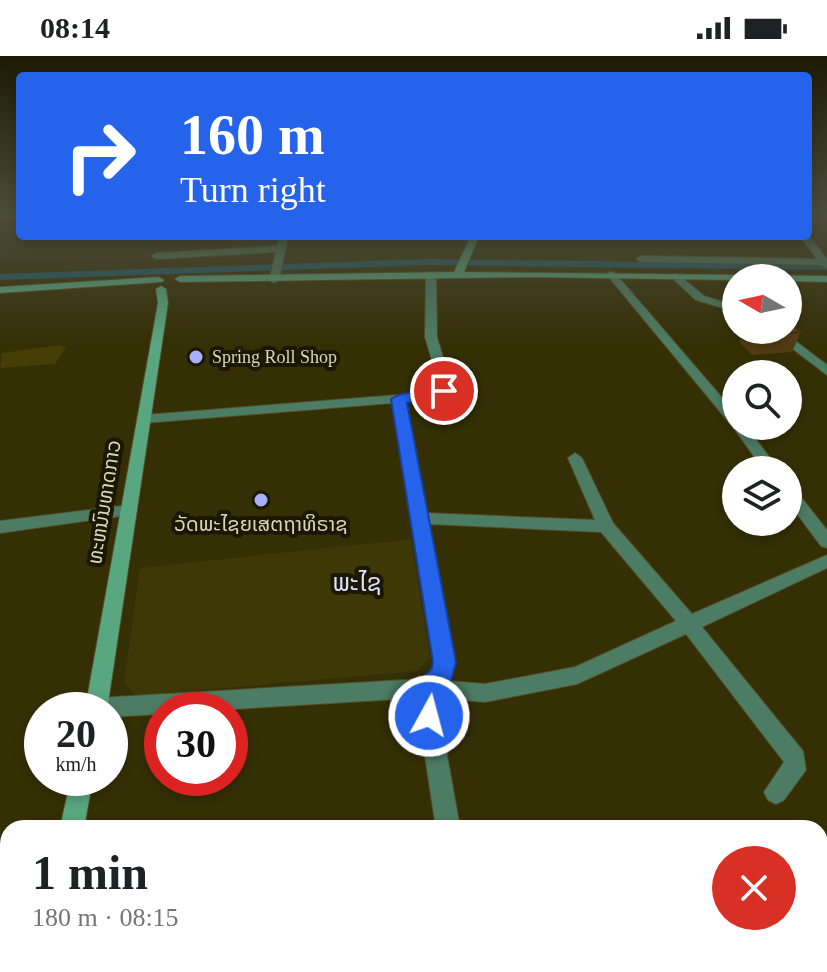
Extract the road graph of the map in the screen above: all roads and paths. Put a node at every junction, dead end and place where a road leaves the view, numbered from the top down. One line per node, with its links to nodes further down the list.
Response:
1 (277, 257): 9 (street)
2 (465, 257): 5 (street)
3 (641, 259): 4 (street)
4 (826, 264)
5 (458, 273): 6 (street); 7 (street)
6 (611, 274): 8 (street); 18 (street)
7 (431, 275): 9 (street); 17 (street)
8 (675, 276): 10 (street); 14 (street)
9 (274, 278): 11 (street)
10 (827, 279)
11 (178, 284): 13 (street); 13 (street)
12 (0, 290): 13 (street)
13 (160, 290): 19 (street, ທະຫນົນທາດກາວ)
14 (722, 305)
15 (792, 344): 16 (street)
16 (827, 371)
17 (399, 399): 19 (street); 25 (street)
18 (722, 406)
19 (144, 419): 24 (street, ທະຫນົນທາດກາວ)
20 (749, 440): 21 (street)
21 (761, 456)
22 (575, 458): 26 (street)
23 (802, 509): 28 (street)
24 (129, 510): 27 (street); 32 (street, ທະຫນົນທາດກາວ)
25 (420, 518): 26 (street); 31 (street)
26 (606, 526): 30 (street)
27 (0, 527)
28 (827, 542)
29 (827, 561): 30 (street)
30 (688, 623): 31 (street); 34 (street)
31 (425, 688): 33 (street); 37 (street)
32 (99, 692)
33 (128, 707)
34 (776, 792)
35 (78, 796): 36 (street)
36 (74, 820)
37 (447, 820)

